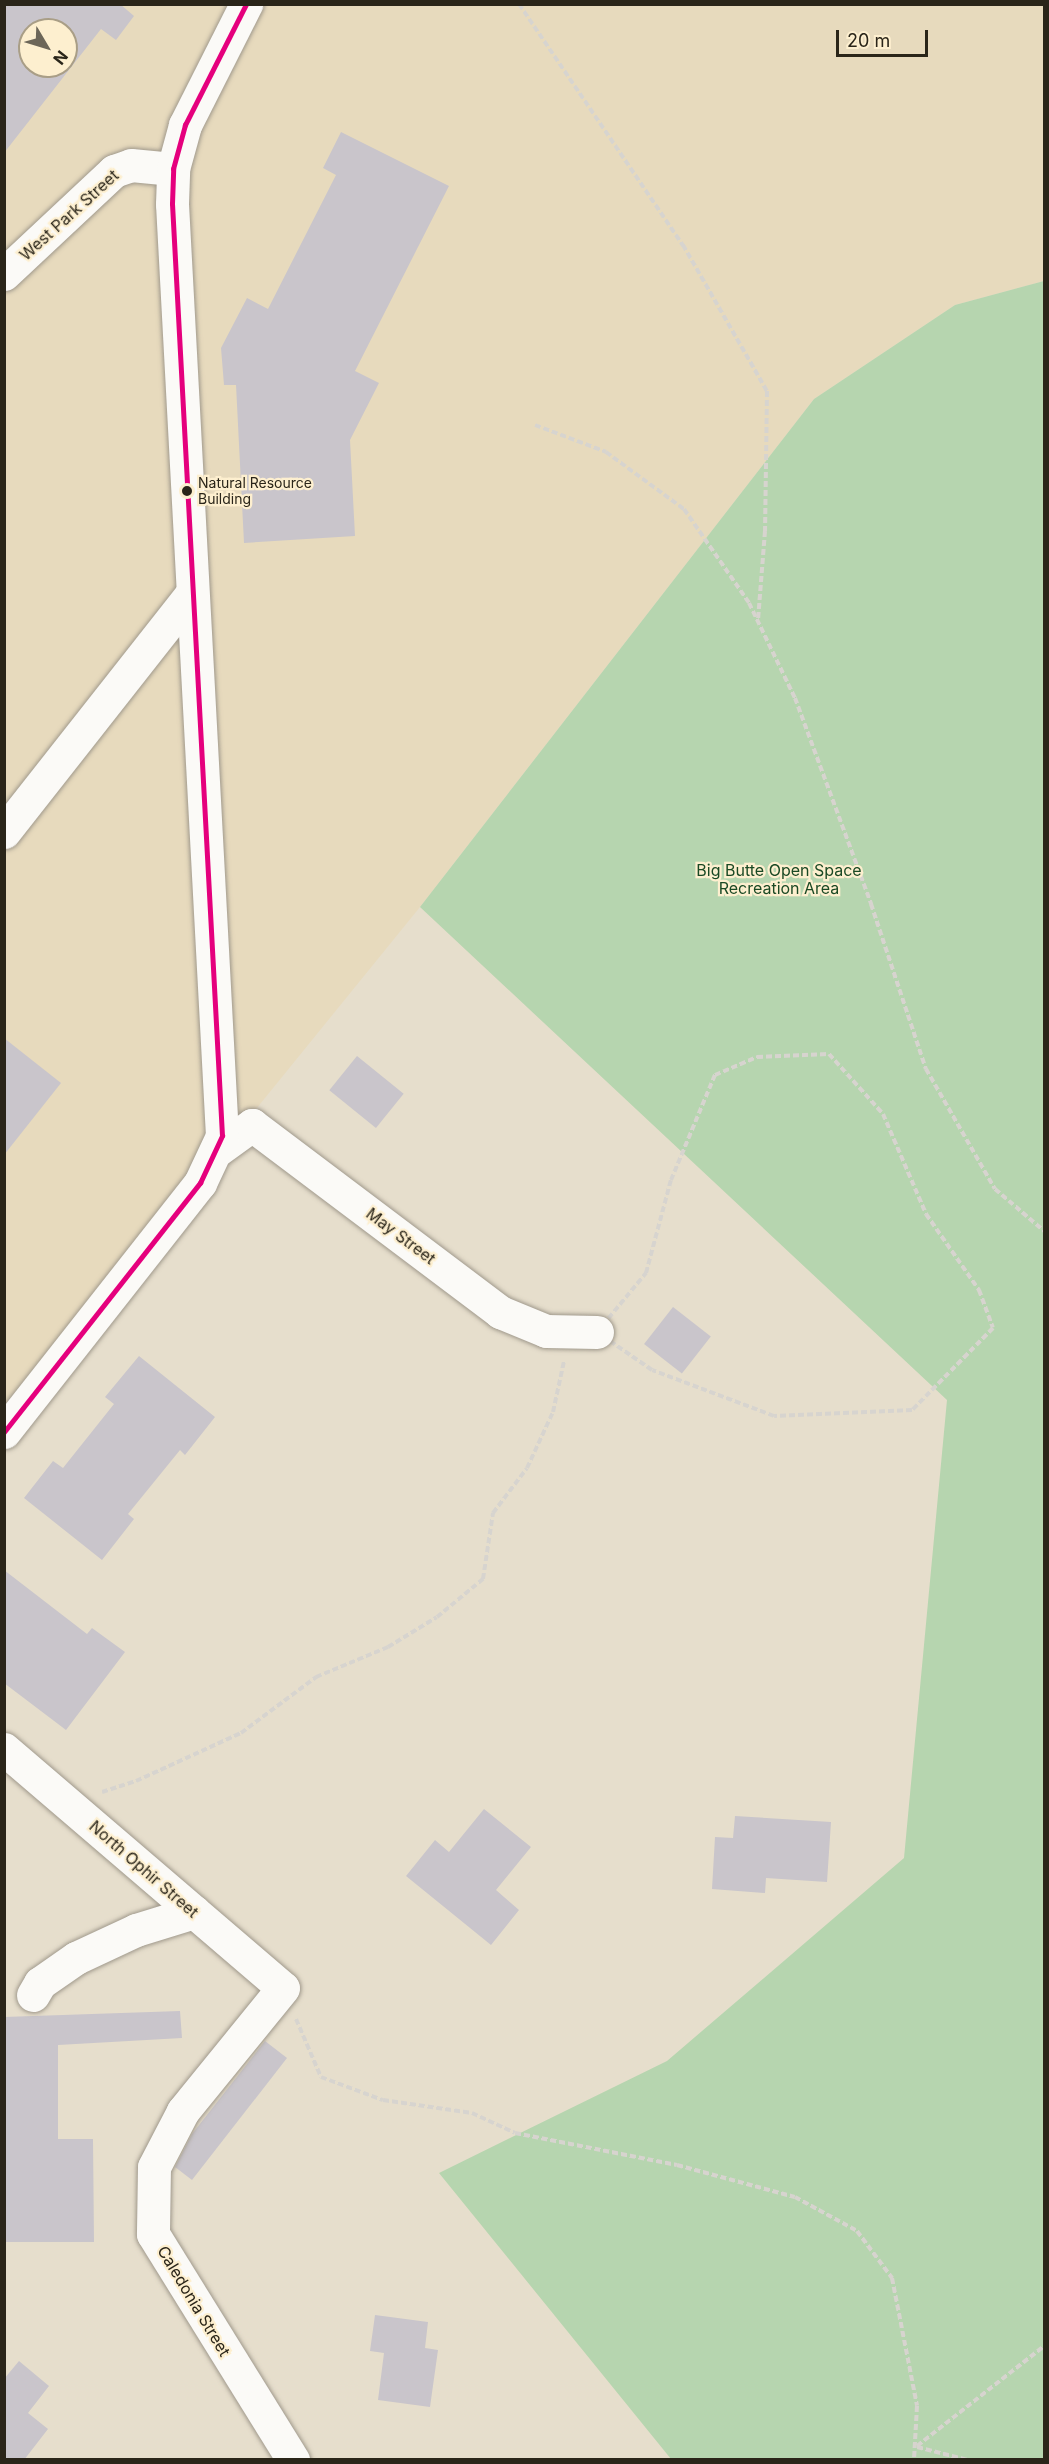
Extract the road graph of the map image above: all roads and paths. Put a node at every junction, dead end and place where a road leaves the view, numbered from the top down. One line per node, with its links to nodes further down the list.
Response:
1 (246, 4): 3 (street)
2 (519, 4): 7 (path)
3 (173, 169): 4 (street, West Park Street); 6 (street)
4 (4, 274)
5 (535, 425): 7 (path)
6 (191, 594): 8 (street); 9 (street)
7 (758, 621): 10 (path)
8 (4, 832)
9 (216, 1156): 11 (street, May Street); 12 (street)
10 (1044, 1231)
11 (584, 1331): 11 (path); 14 (path)
12 (4, 1432)
13 (4, 1749): 14 (street, North Ophir Street)
14 (67, 1803): 15 (street, North Ophir Street)
15 (195, 1912): 16 (street, North Ophir Street); 17 (street)
16 (283, 1988): 19 (path); 20 (street, Caledonia Street)
17 (33, 1995)
18 (1044, 2346): 19 (path)
19 (916, 2447): 21 (path); 22 (path)
20 (293, 2460)
21 (914, 2460)
22 (968, 2460)

